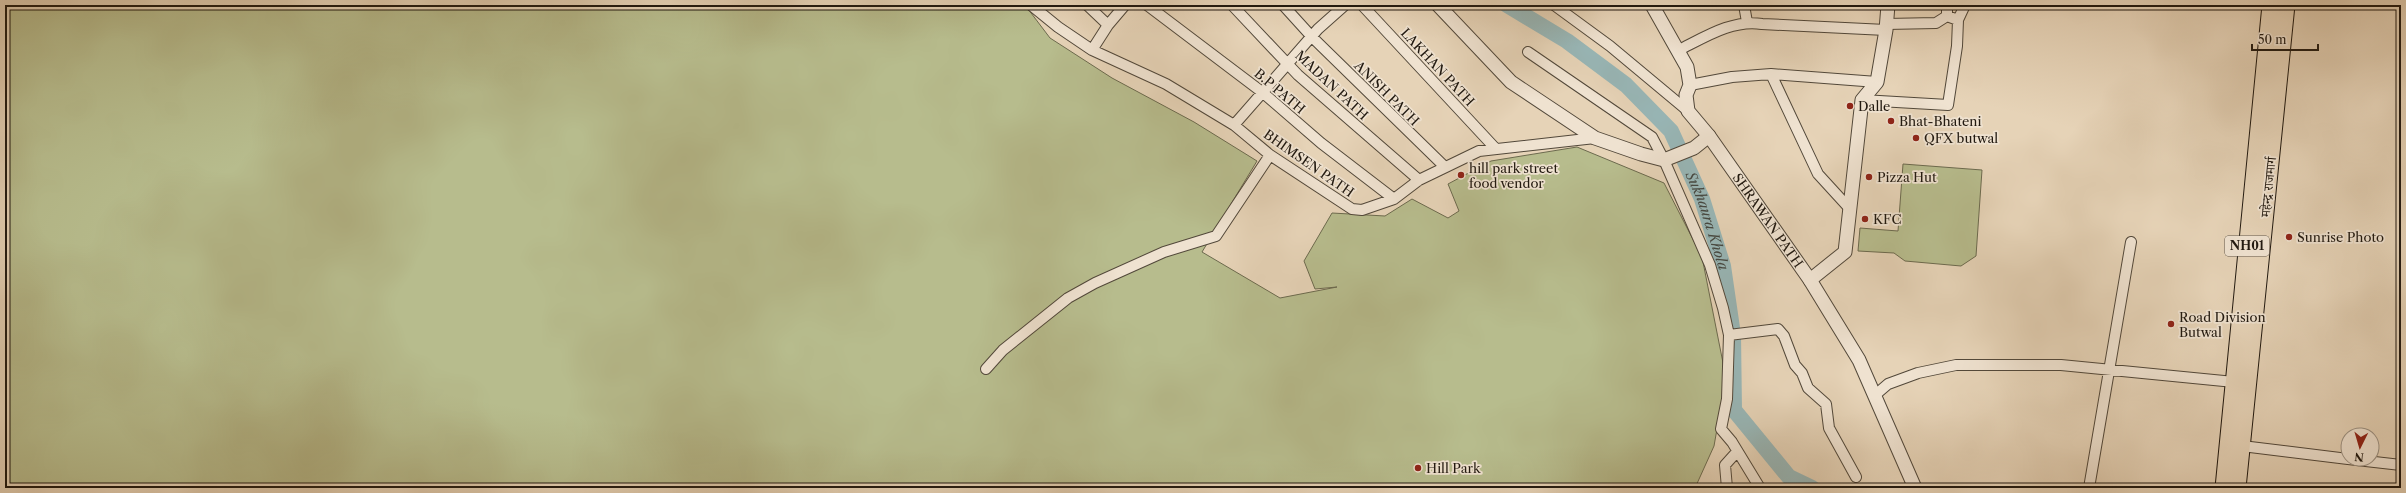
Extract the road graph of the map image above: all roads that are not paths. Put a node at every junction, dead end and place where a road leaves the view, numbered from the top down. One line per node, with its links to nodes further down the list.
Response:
1 (1031, 5): 24 (street, BHIMSEN PATH)
2 (1087, 5): 21 (street)
3 (1125, 5): 21 (street)
4 (1147, 5): 31 (street, B.P PATH)
5 (1232, 5): 27 (street, MADAN PATH)
6 (1283, 5): 23 (street, ANISH PATH)
7 (1345, 5): 23 (street)
8 (1362, 5): 37 (street, LAKHAN PATH)
9 (1438, 5): 36 (street)
10 (1554, 5): 33 (street, SHRAWAN PATH)
11 (1652, 5): 25 (street)
12 (1744, 5): 20 (street)
13 (1888, 5): 22 (street)
14 (1947, 5): 18 (street)
15 (1965, 5): 19 (street)
16 (2271, 5): 49 (highway, NH01)
17 (2286, 5): 51 (highway, महेन्द्र राजमार्ग / NH01)
18 (1947, 16): 19 (street); 22 (street)
19 (1958, 20): 32 (street)
20 (1747, 22): 22 (street); 25 (street)
21 (1108, 25): 24 (street)
22 (1886, 27): 29 (street)
23 (1312, 37): 27 (street); 40 (street, ANISH PATH)
24 (1092, 50): 34 (street, BHIMSEN PATH)
25 (1679, 50): 30 (street)
26 (1528, 52): 39 (street)
27 (1289, 64): 31 (street); 41 (street, MADAN PATH)
28 (1771, 74): 29 (street); 30 (street); 43 (street)
29 (1877, 82): 32 (street)
30 (1690, 85): 33 (street)
31 (1262, 92): 34 (street); 42 (street, B.P PATH)
32 (1862, 100): 43 (street)
33 (1688, 111): 35 (street, SHRAWAN PATH)
34 (1234, 125): 38 (street, BHIMSEN PATH)
35 (1709, 136): 39 (street); 45 (street, SHRAWAN PATH)
36 (1595, 138): 37 (street, BHIMSEN PATH); 39 (street)
37 (1495, 148): 40 (street, BHIMSEN PATH)
38 (1270, 155): 42 (street, BHIMSEN PATH); 48 (street)
39 (1668, 159): 46 (street)
40 (1445, 167): 41 (street, BHIMSEN PATH)
41 (1419, 180): 42 (street, BHIMSEN PATH)
42 (1394, 199)
43 (1850, 209): 45 (street)
44 (2131, 242): 47 (street)
45 (1810, 280): 50 (street, SHRAWAN PATH)
46 (1728, 335): 52 (street); 56 (street)
47 (2108, 369): 49 (street); 50 (street); 60 (street)
48 (986, 370)
49 (2234, 382): 61 (highway, NH01)
50 (1874, 396): 59 (street, SHRAWAN PATH)
51 (2242, 446): 53 (street); 62 (highway, महेन्द्र राजमार्ग / NH01)
52 (1739, 454): 57 (street); 58 (street)
53 (2340, 458)
54 (2380, 463): 55 (street)
55 (2401, 465)
56 (1856, 477)
57 (1728, 488)
58 (1760, 488)
59 (1915, 488)
60 (2089, 488)
61 (2224, 488)
62 (2237, 488)

